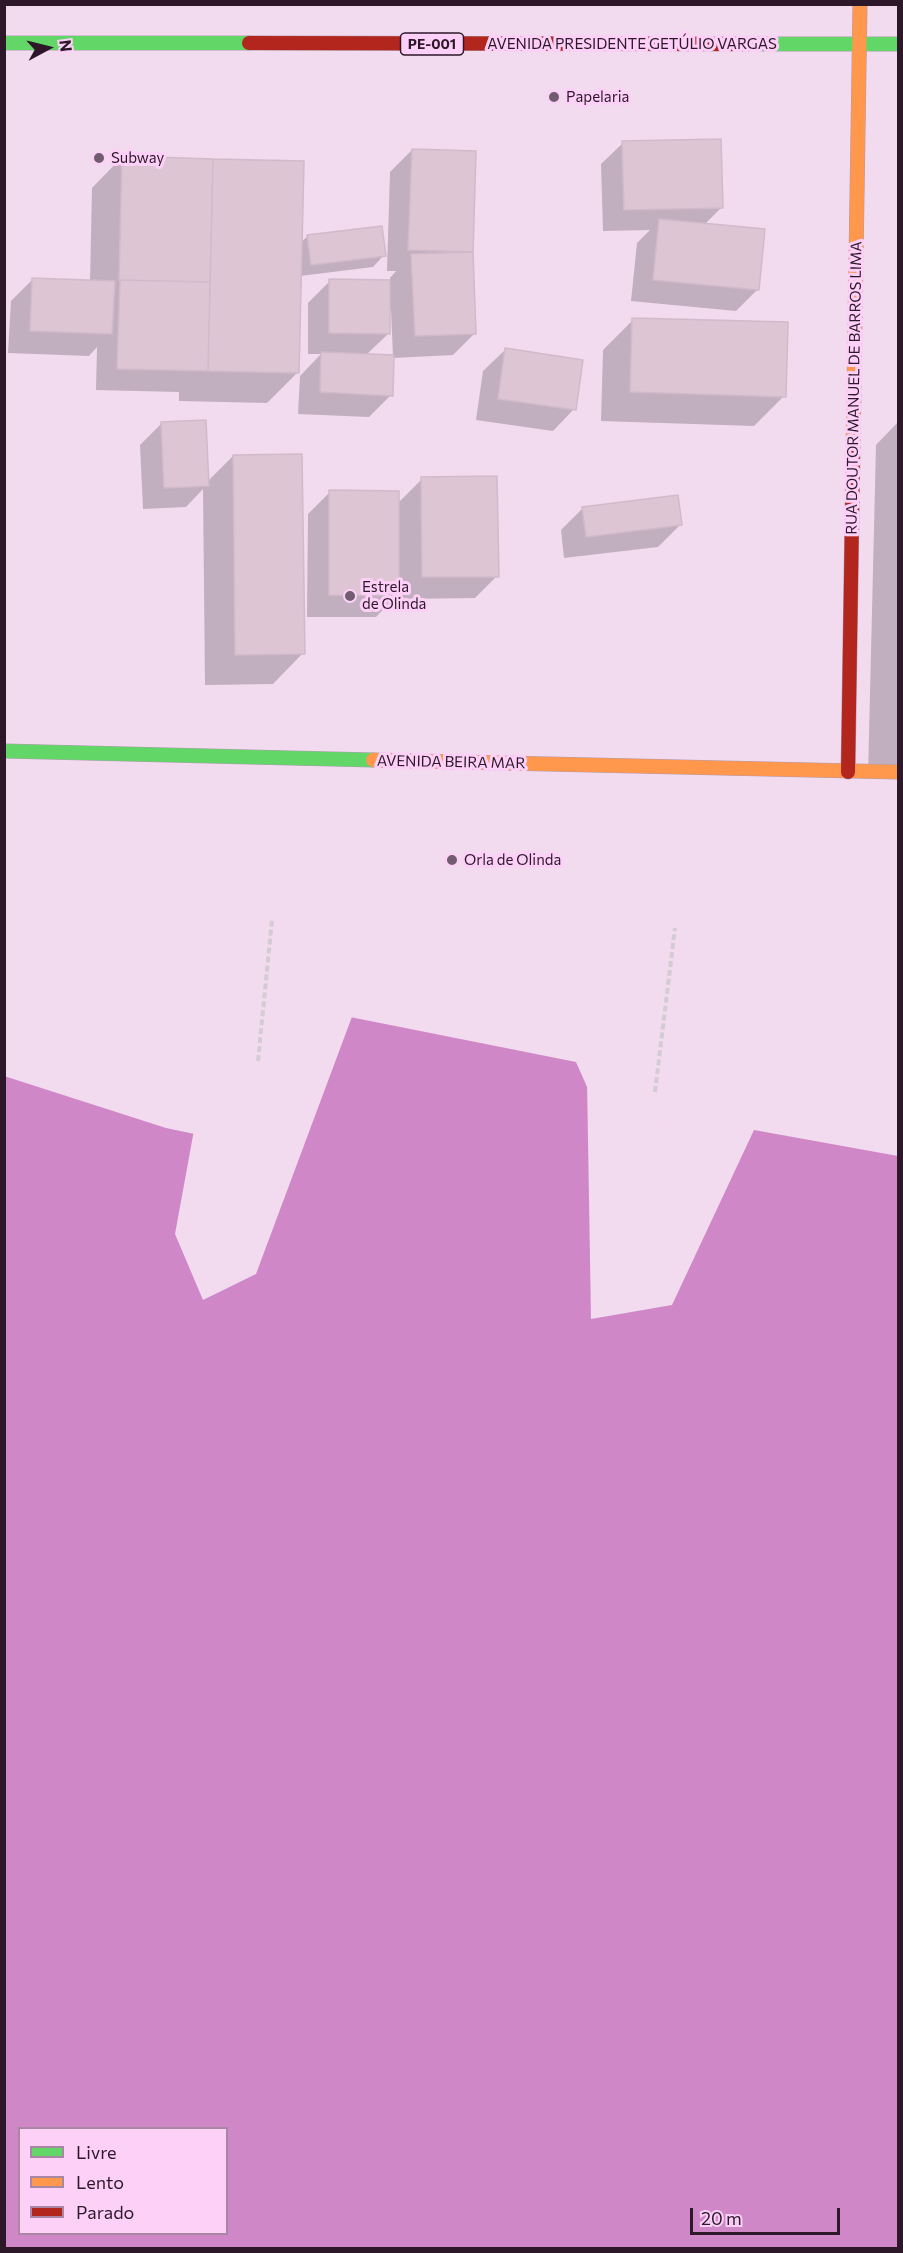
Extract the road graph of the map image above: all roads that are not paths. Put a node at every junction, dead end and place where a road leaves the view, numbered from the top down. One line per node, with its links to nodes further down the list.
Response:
1 (860, 4): 3 (main road, RUA DOUTOR MANUEL DE BARROS LIMA)
2 (4, 43): 3 (main road, AVENIDA PRESIDENTE GETÚLIO VARGAS / PE-001)
3 (859, 44): 4 (main road, AVENIDA PRESIDENTE GETÚLIO VARGAS / PE-001); 6 (main road, RUA DOUTOR MANUEL DE BARROS LIMA)
4 (898, 44)
5 (4, 751): 6 (main road, AVENIDA BEIRA MAR)
6 (848, 772): 7 (main road, AVENIDA BEIRA MAR)
7 (898, 772)

